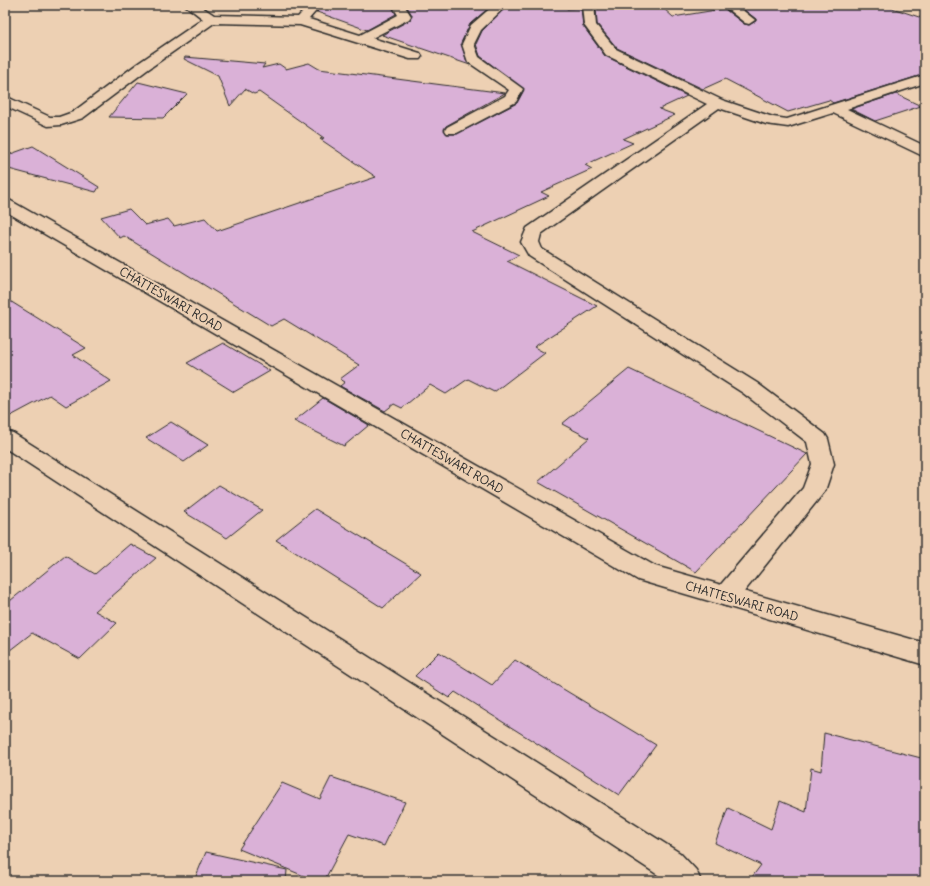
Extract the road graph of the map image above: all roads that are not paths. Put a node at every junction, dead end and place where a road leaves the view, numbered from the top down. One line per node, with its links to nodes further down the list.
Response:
1 (191, 5): 7 (street)
2 (315, 5): 8 (street)
3 (398, 5): 10 (street)
4 (501, 5): 16 (street)
5 (588, 5): 14 (street)
6 (728, 5): 9 (street)
7 (211, 19): 8 (street); 13 (street)
8 (301, 20): 10 (street)
9 (749, 20)
10 (361, 39): 11 (street)
11 (416, 56)
12 (925, 79): 15 (street)
13 (5, 100)
14 (717, 103): 15 (street); 20 (street)
15 (834, 108): 17 (street)
16 (452, 130)
17 (925, 152)
18 (5, 204): 20 (street, CHATTESWARI ROAD)
19 (5, 438): 22 (street)
20 (726, 596): 21 (street, CHATTESWARI ROAD)
21 (925, 654)
22 (685, 881)

